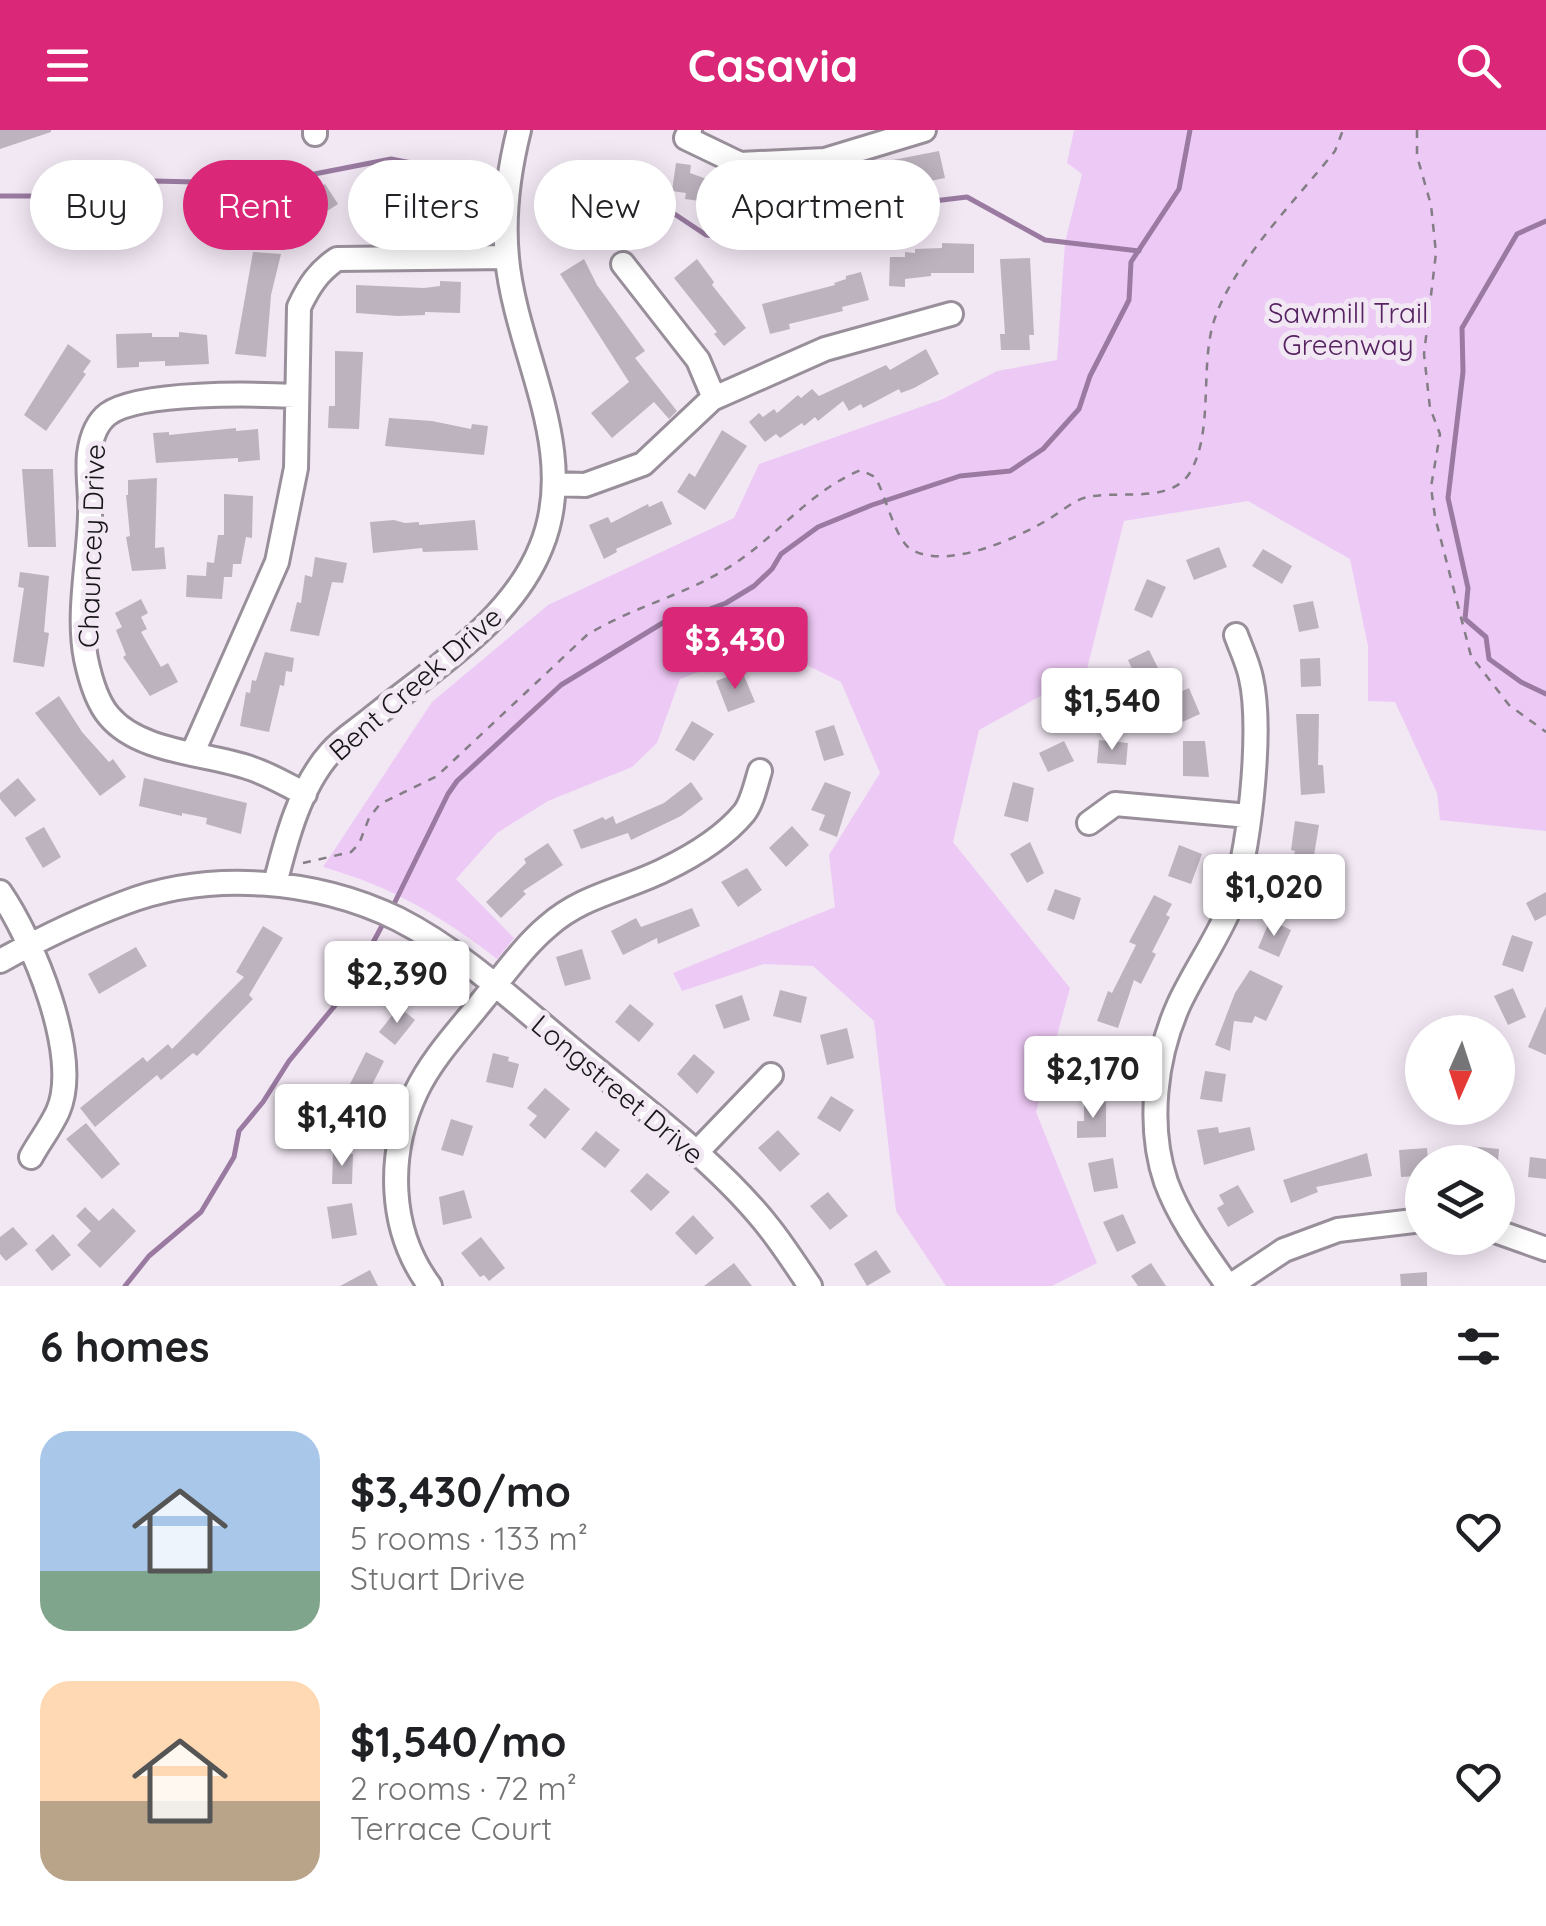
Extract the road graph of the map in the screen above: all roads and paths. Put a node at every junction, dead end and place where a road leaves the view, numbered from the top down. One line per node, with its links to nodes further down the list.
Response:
1 (519, 130): 6 (street, Bent Creek Drive)
2 (690, 130): 3 (street)
3 (924, 130)
4 (1343, 130): 19 (path)
5 (1416, 130): 13 (path)
6 (507, 257): 9 (street); 11 (street, Bent Creek Drive)
7 (624, 264): 10 (street)
8 (951, 314): 10 (street)
9 (296, 396): 14 (street); 14 (street, Chauncey Drive)
10 (714, 398): 11 (street)
11 (554, 484): 16 (street, Bent Creek Drive)
12 (1236, 635): 17 (street)
13 (1546, 732)
14 (193, 752): 16 (street, Chauncey Drive)
15 (760, 771): 24 (street)
16 (305, 794): 20 (street, Bent Creek Drive)
17 (1250, 816): 18 (street); 33 (street)
18 (1089, 823)
19 (300, 863)
20 (275, 884): 22 (street, Longstreet Drive); 24 (street, Longstreet Drive)
21 (0, 892): 22 (street)
22 (28, 946): 23 (street, Longstreet Drive); 27 (street)
23 (0, 961)
24 (495, 986): 26 (street, Longstreet Drive); 31 (street)
25 (771, 1076): 26 (street)
26 (696, 1153): 32 (street, Longstreet Drive)
27 (30, 1158)
28 (1405, 1222): 33 (street)
29 (1515, 1238): 30 (street)
30 (1546, 1249)
31 (430, 1286)
32 (810, 1286)
33 (1229, 1286)

